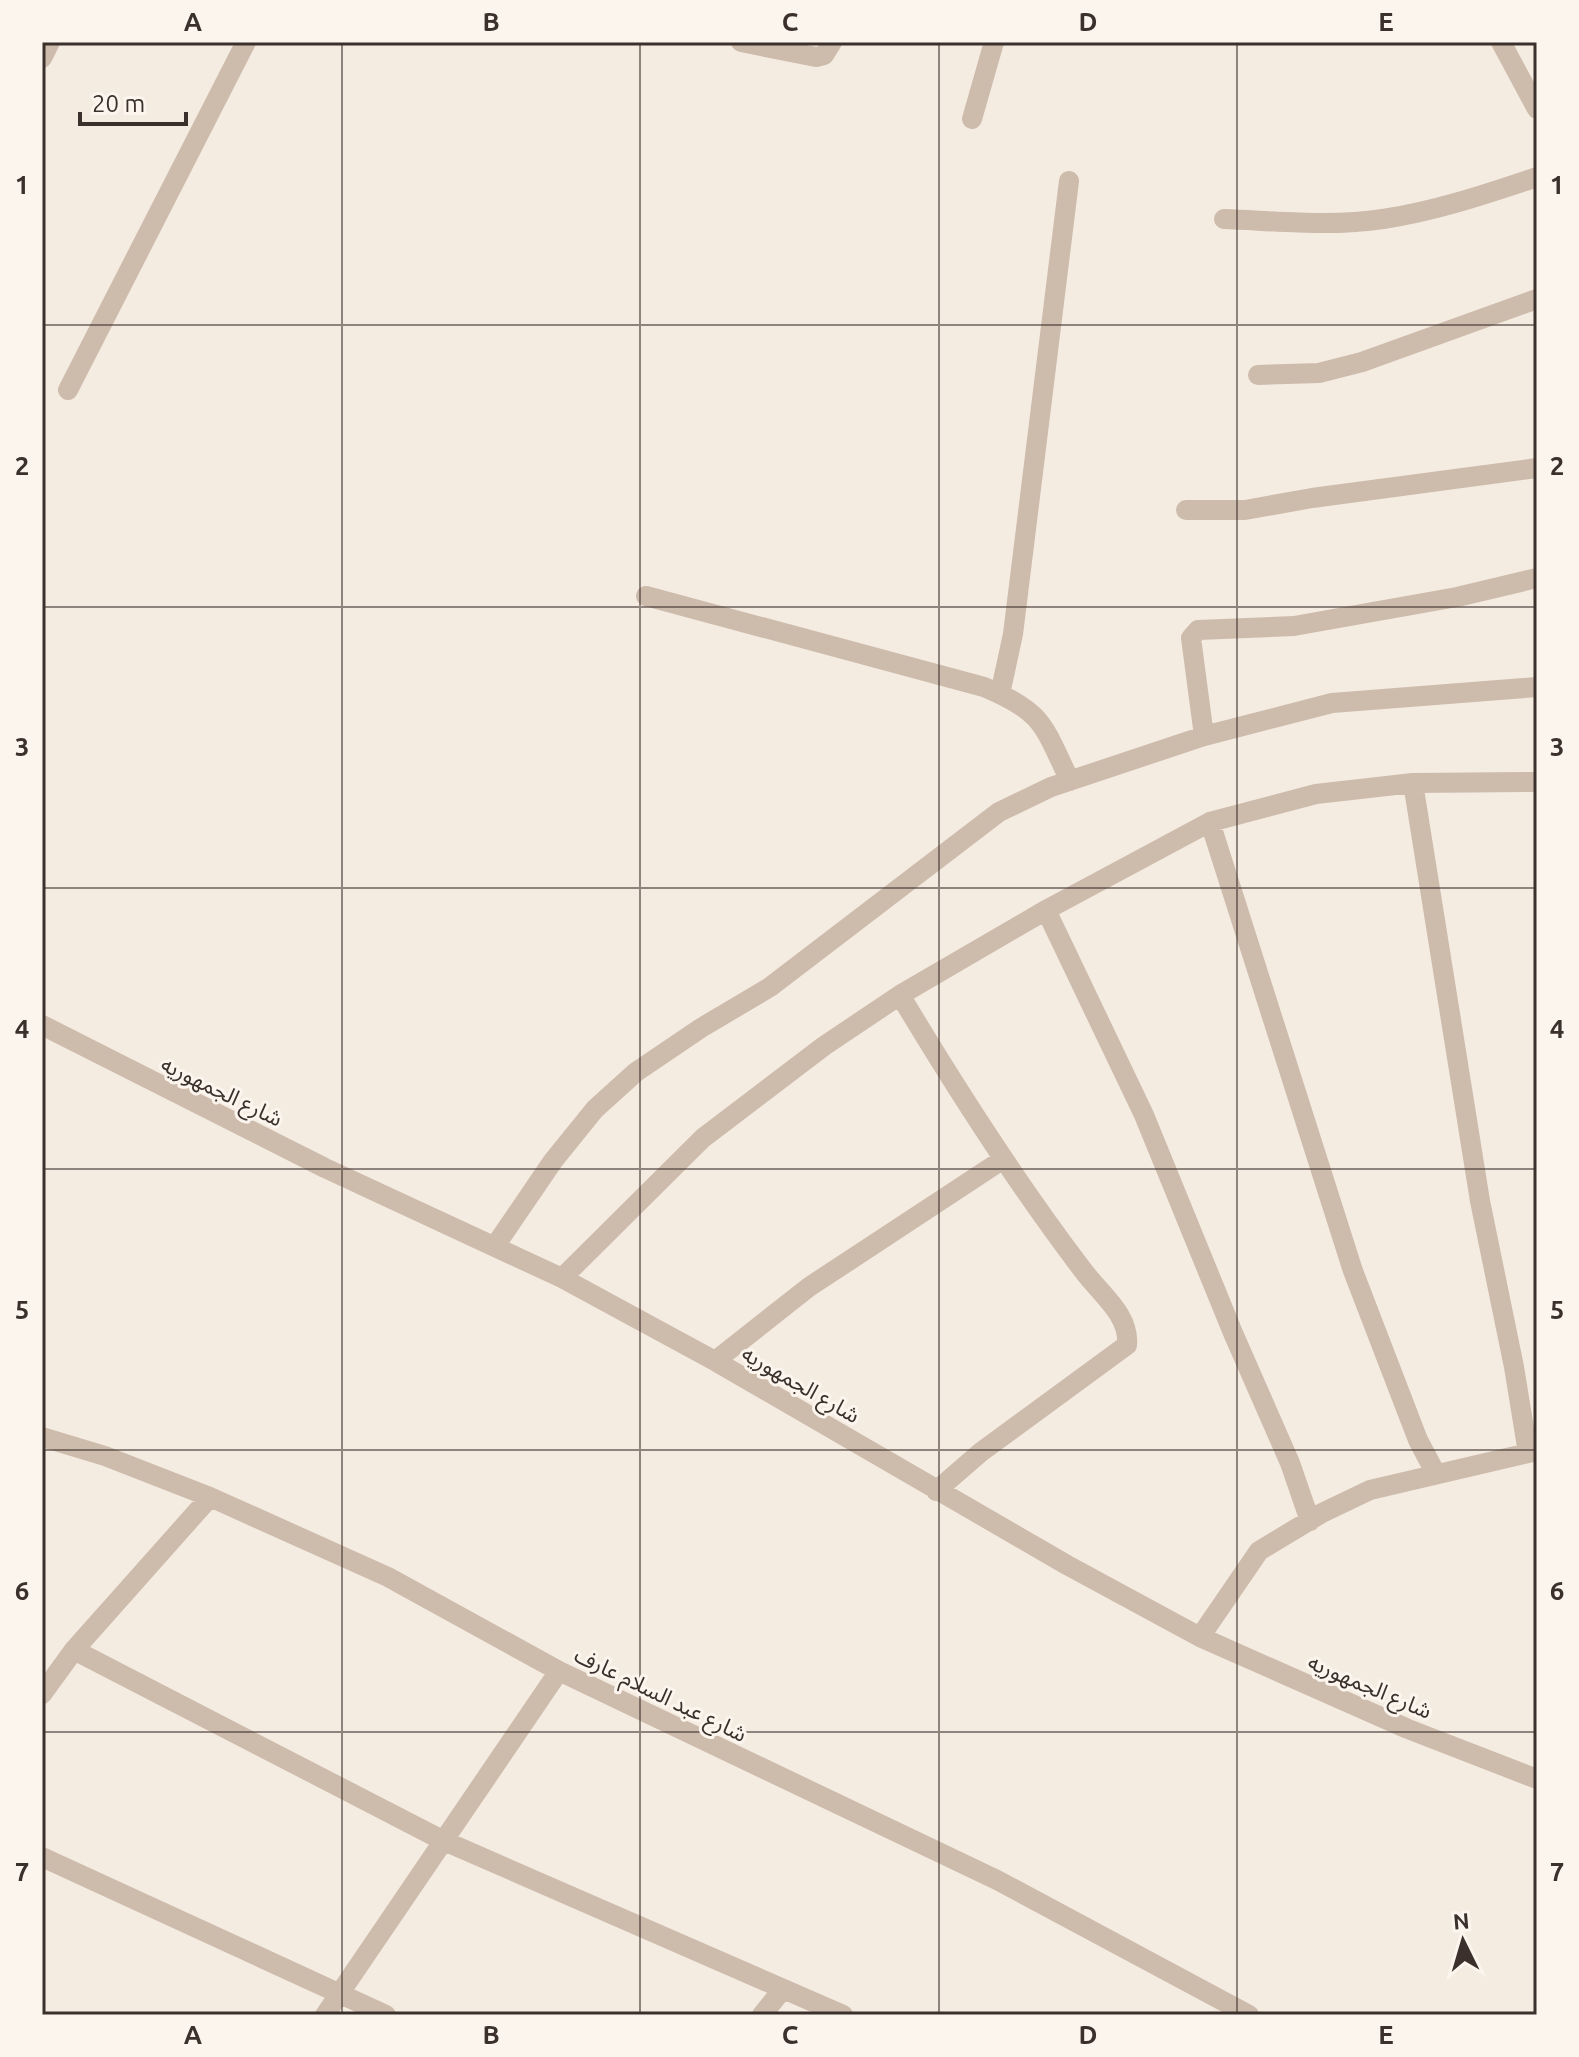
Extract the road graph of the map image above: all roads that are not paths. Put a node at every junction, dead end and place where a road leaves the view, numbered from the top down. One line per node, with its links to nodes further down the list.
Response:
1 (246, 42): 13 (street)
2 (741, 42): 3 (street)
3 (832, 42)
4 (994, 42): 7 (street)
5 (1501, 42): 6 (street)
6 (1537, 109)
7 (972, 119)
8 (1537, 177): 10 (street)
9 (1069, 181): 19 (street)
10 (1224, 219)
11 (1537, 299): 12 (street)
12 (1258, 375)
13 (68, 390)
14 (1537, 468): 15 (street)
15 (1186, 510)
16 (1537, 578): 20 (street)
17 (646, 596): 19 (street)
18 (1537, 687): 20 (street)
19 (1000, 694): 21 (street)
20 (1204, 736): 21 (street)
21 (1070, 781): 29 (street)
22 (1537, 782): 23 (street)
23 (1413, 783): 24 (street); 33 (street)
24 (1210, 822): 25 (street); 34 (street)
25 (1046, 910): 26 (street); 37 (street)
26 (900, 995): 28 (street); 30 (street)
27 (42, 1025): 29 (street, شارع الجمهوريه)
28 (1002, 1160): 31 (street); 35 (street)
29 (495, 1246): 30 (street, شارع الجمهوريه)
30 (562, 1278): 31 (street, شارع الجمهوريه)
31 (715, 1361): 35 (street, شارع الجمهوريه)
32 (42, 1437): 36 (street, شارع عبد السلام عارف)
33 (1532, 1452): 34 (street)
34 (1436, 1474): 37 (street)
35 (936, 1491): 38 (street, شارع الجمهوريه)
36 (210, 1497): 39 (street); 40 (street, شارع عبد السلام عارف)
37 (1310, 1521): 38 (street)
38 (1200, 1637): 42 (street, شارع الجمهوريه)
39 (74, 1650): 41 (street); 43 (street)
40 (559, 1671): 43 (street); 47 (street, شارع عبد السلام عارف)
41 (42, 1694)
42 (1537, 1779)
43 (442, 1840): 45 (street); 46 (street)
44 (42, 1857): 46 (street)
45 (783, 1989): 50 (street); 51 (street)
46 (339, 1994): 48 (street); 49 (street)
47 (1236, 2012)
48 (325, 2015)
49 (386, 2015)
50 (762, 2015)
51 (843, 2015)

